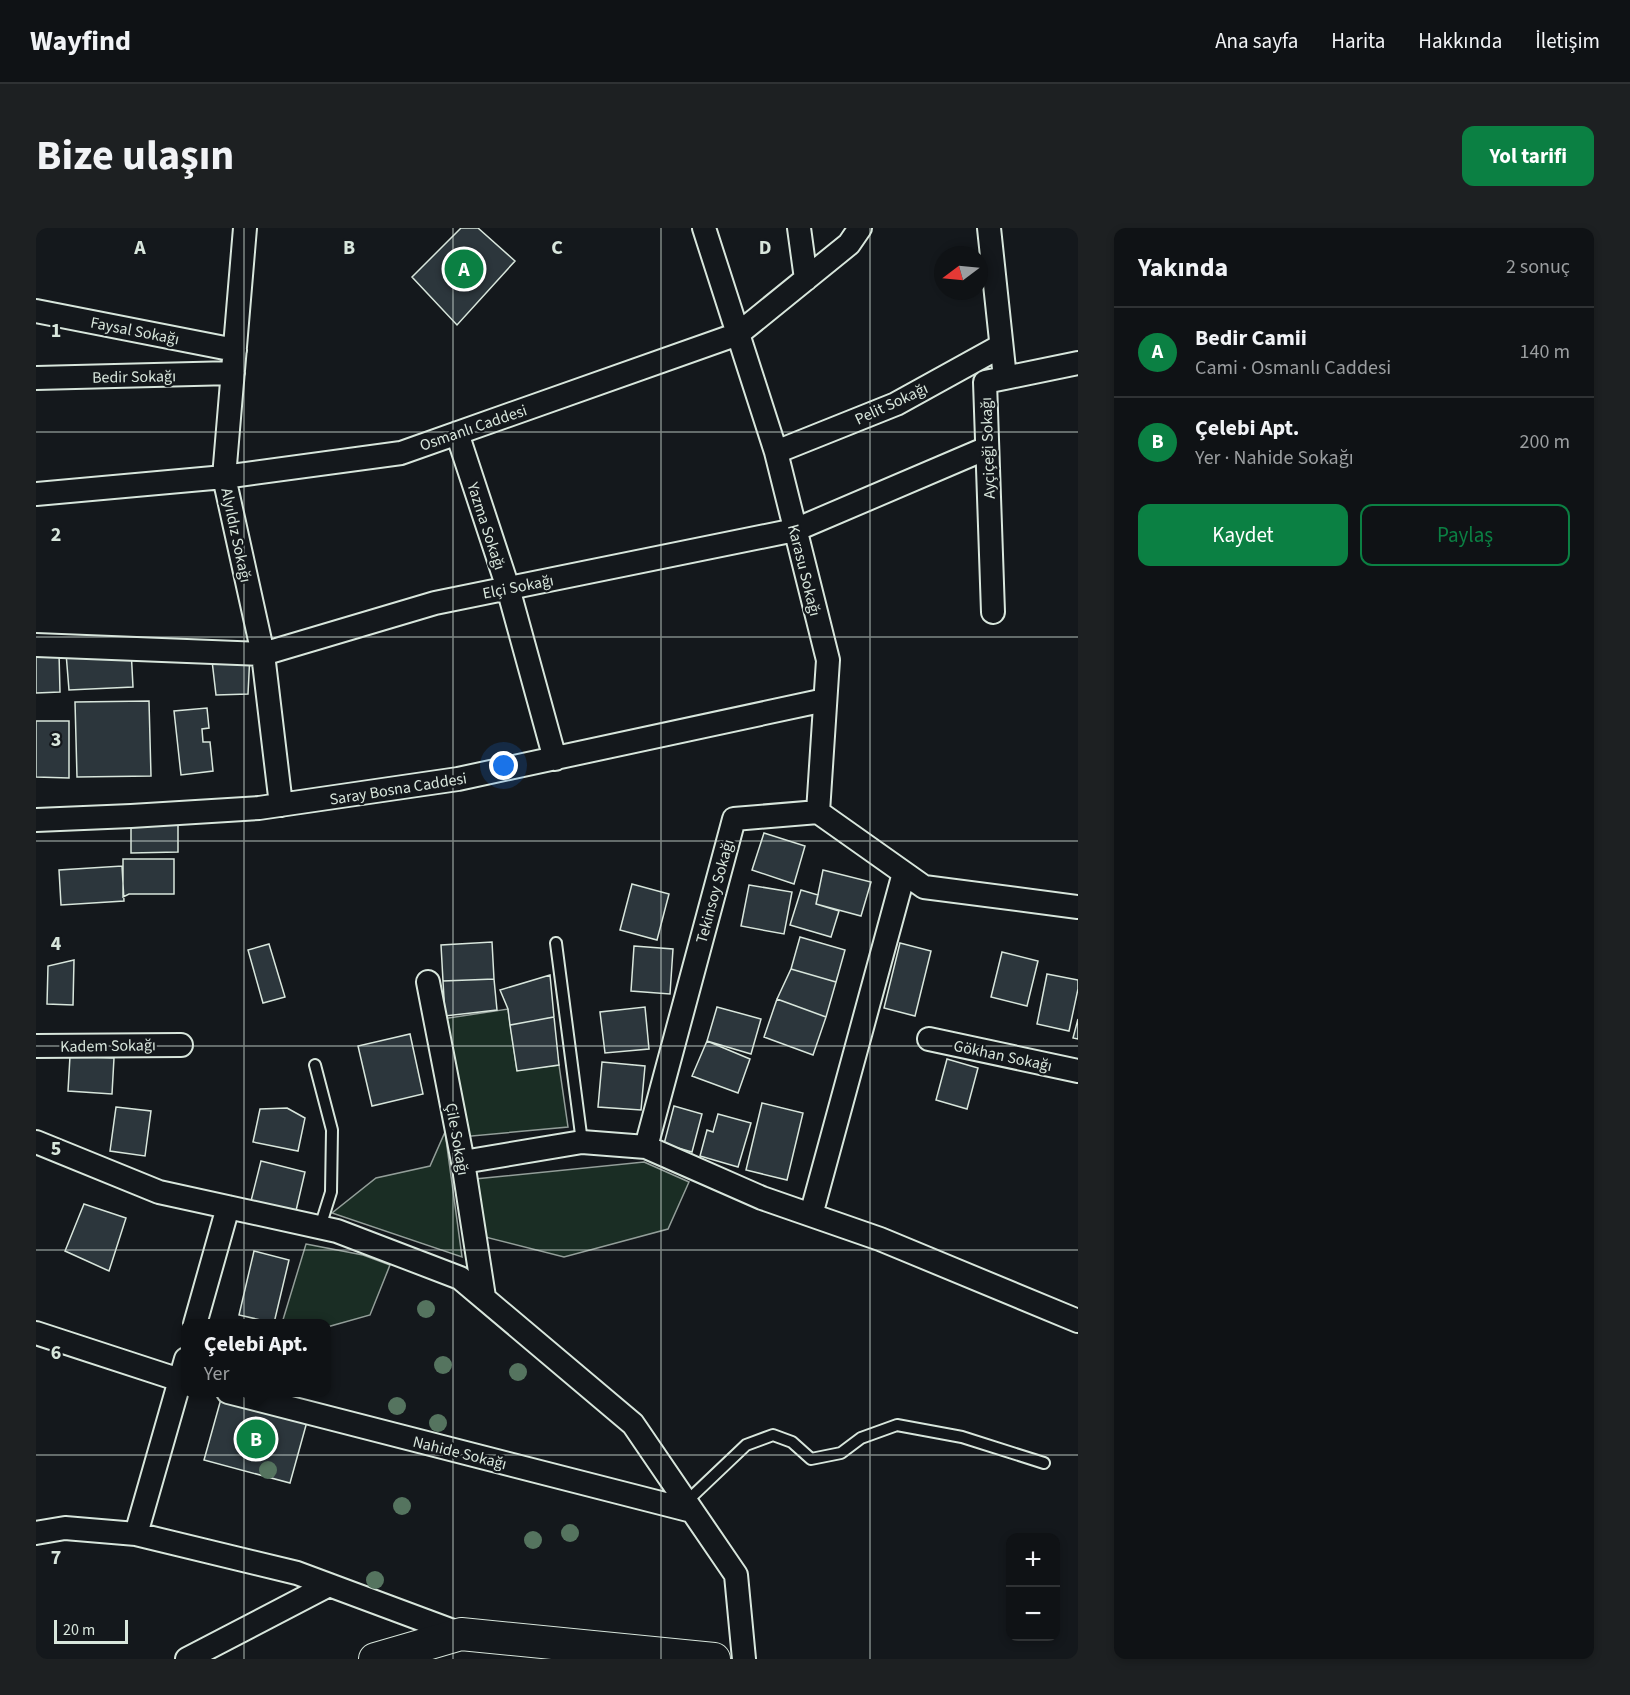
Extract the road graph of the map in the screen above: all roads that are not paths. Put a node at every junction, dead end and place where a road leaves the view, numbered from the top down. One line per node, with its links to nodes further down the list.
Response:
1 (245, 228): 10 (street, Alyıldız Sokağı)
2 (704, 228): 8 (street, Karasu Sokağı)
3 (799, 228): 6 (street)
4 (860, 228): 6 (street, Osmanlı Caddesi)
5 (989, 228): 9 (street, Ayçiçeği Sokağı)
6 (806, 279): 8 (street, Osmanlı Caddesi)
7 (36, 311): 10 (street, Faysal Sokağı)
8 (738, 334): 15 (street, Osmanlı Caddesi); 17 (street, Karasu Sokağı)
9 (1001, 346): 14 (street, Ayçiçeği Sokağı); 17 (street, Pelit Sokağı)
10 (235, 350): 12 (street, Alyıldız Sokağı)
11 (1078, 363): 14 (street)
12 (233, 373): 13 (street, Bedir Sokağı); 18 (street, Alyıldız Sokağı)
13 (36, 378)
14 (1005, 378): 16 (street, Ayçiçeği Sokağı)
15 (457, 433): 18 (street, Osmanlı Caddesi); 21 (street, Yazma Sokağı)
16 (987, 448): 20 (street, Elçi Sokağı); 22 (street, Ayçiçeği Sokağı)
17 (776, 452): 20 (street, Karasu Sokağı)
18 (224, 477): 19 (street, Osmanlı Caddesi); 24 (street, Alyıldız Sokağı)
19 (36, 494)
20 (795, 530): 21 (street, Elçi Sokağı); 25 (street, Karasu Sokağı)
21 (508, 588): 24 (street, Elçi Sokağı); 26 (street, Yazma Sokağı)
22 (993, 612)
23 (36, 645): 24 (street, Elçi Sokağı)
24 (263, 654): 27 (street, Alyıldız Sokağı)
25 (825, 700): 26 (street, Saray Bosna Caddesi); 28 (street, Karasu Sokağı)
26 (555, 759): 27 (street, Saray Bosna Caddesi)
27 (281, 805): 29 (street, Saray Bosna Caddesi)
28 (818, 812): 30 (street); 41 (street, Tekinsoy Sokağı)
29 (36, 820)
30 (904, 873): 31 (street); 44 (street)
31 (1078, 907)
32 (556, 943): 40 (lane)
33 (428, 982): 42 (street, Çile Sokağı)
34 (928, 1039): 38 (street, Gökhan Sokağı)
35 (181, 1045): 36 (street, Kadem Sokağı)
36 (36, 1046)
37 (315, 1065): 45 (lane)
38 (1078, 1071)
39 (36, 1142): 43 (street)
40 (582, 1142): 41 (street); 42 (street)
41 (646, 1147): 44 (street)
42 (463, 1162): 46 (street, Çile Sokağı)
43 (228, 1207): 45 (street); 47 (street)
44 (811, 1215): 48 (street)
45 (320, 1227): 46 (street)
46 (484, 1297): 54 (street)
47 (196, 1319)
48 (1078, 1321)
49 (36, 1334): 50 (street)
50 (181, 1373)
51 (181, 1384): 56 (street)
52 (248, 1397): 54 (street, Nahide Sokağı)
53 (1044, 1463): 54 (lane)
54 (689, 1506): 63 (street)
55 (36, 1533): 56 (street)
56 (136, 1534): 57 (street)
57 (329, 1585): 58 (street); 60 (street)
58 (461, 1634): 59 (street); 62 (street)
59 (433, 1651): 61 (street)
60 (187, 1659)
61 (375, 1659)
62 (714, 1659)
63 (744, 1659)

